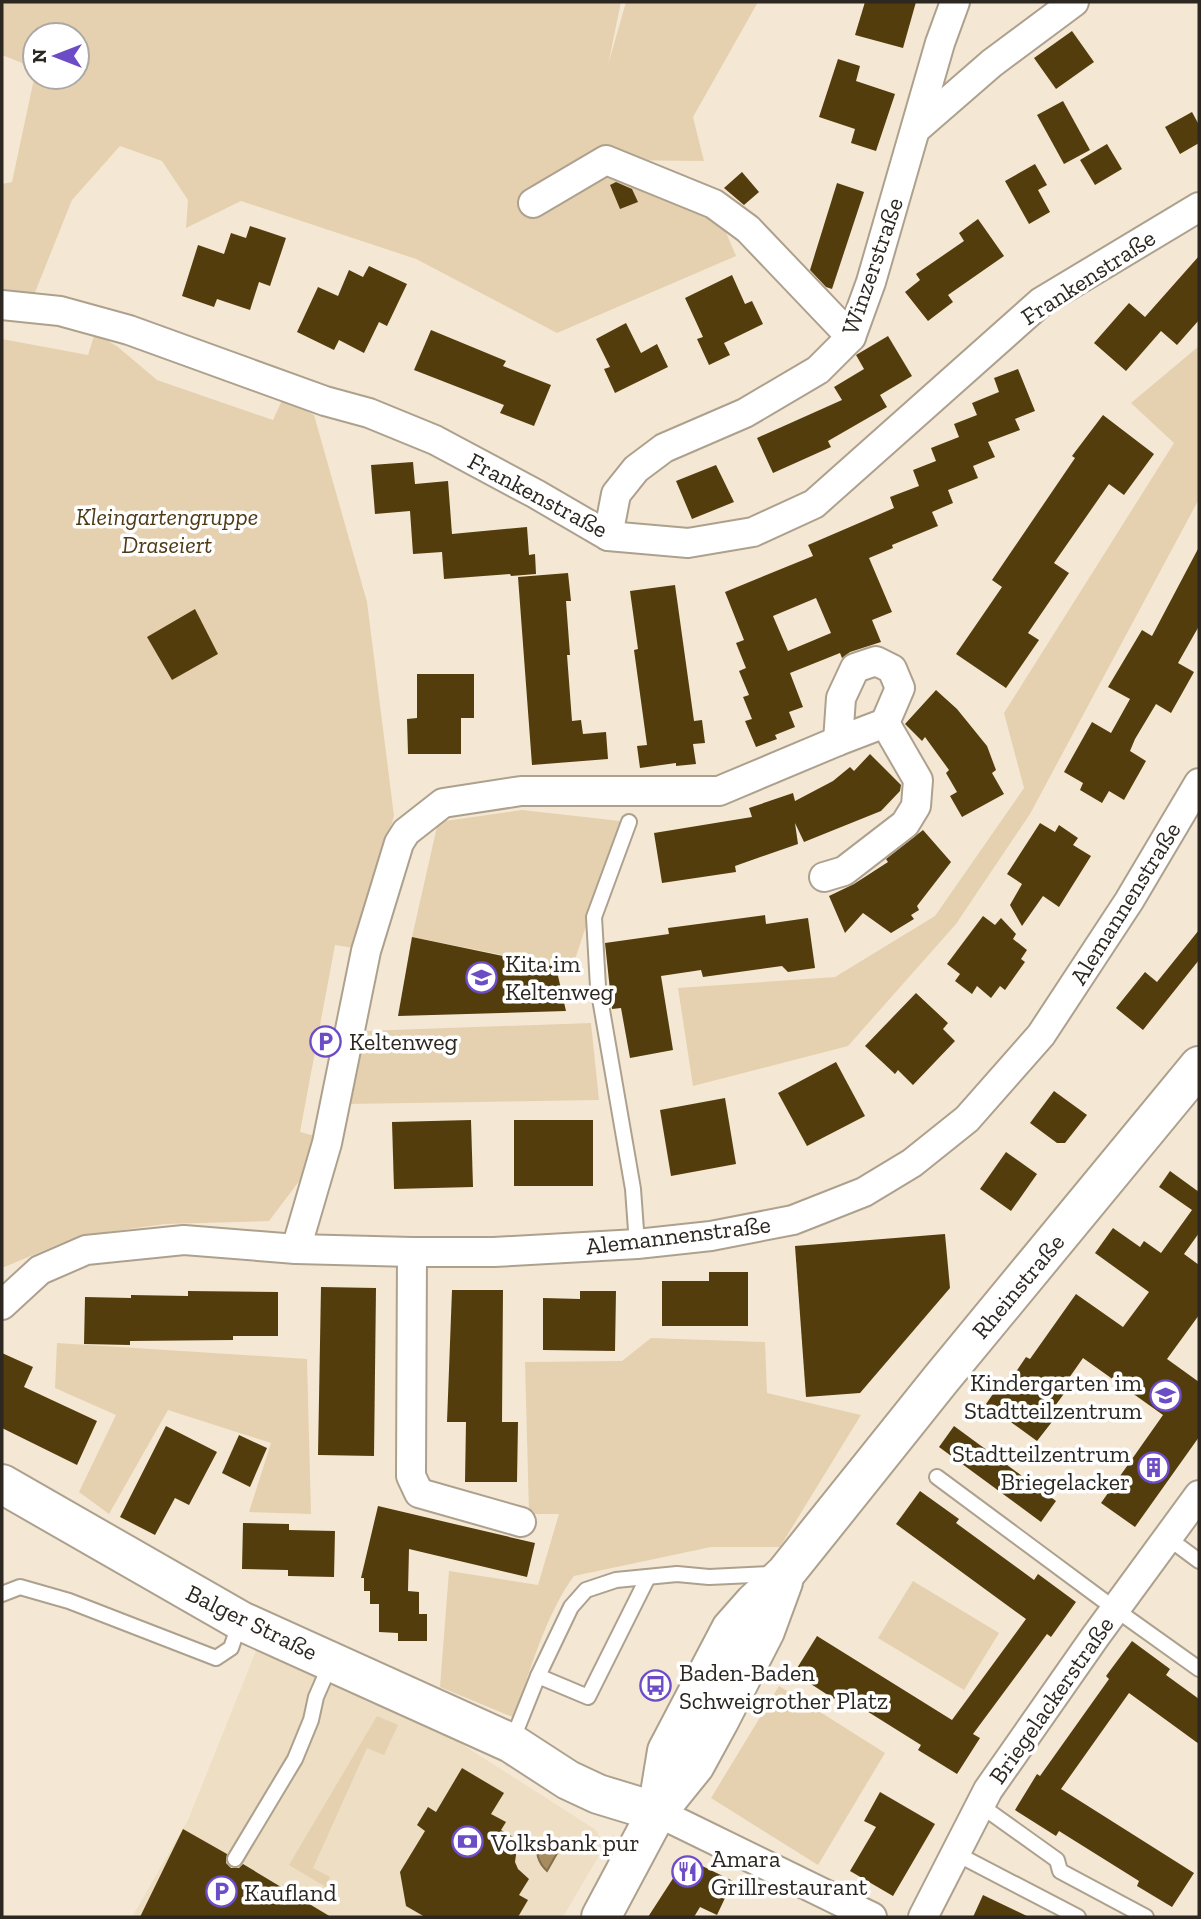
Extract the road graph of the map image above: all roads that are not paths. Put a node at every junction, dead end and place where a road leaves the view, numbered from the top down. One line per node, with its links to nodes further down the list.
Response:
1 (955, 2): 3 (street, Winzerstraße)
2 (1074, 2): 3 (street)
3 (916, 129): 7 (street, Winzerstraße)
4 (533, 203): 7 (street)
5 (1199, 207): 8 (street, Frankenstraße)
6 (2, 305): 8 (street, Frankenstraße)
7 (851, 337): 8 (street, Winzerstraße)
8 (608, 536)
9 (885, 723): 10 (street); 10 (street); 13 (street)
10 (838, 741): 16 (street)
11 (1199, 783): 15 (street, Alemannenstraße)
12 (629, 822): 15 (lane)
13 (824, 877)
14 (1199, 1066): 25 (street, Rheinstraße)
15 (637, 1244): 17 (street, Alemannenstraße)
16 (296, 1249): 17 (street, Alemannenstraße); 18 (street, Alemannenstraße)
17 (412, 1252): 22 (street)
18 (2, 1305)
19 (937, 1477): 30 (lane)
20 (2, 1484): 31 (street, Balger Straße)
21 (1199, 1495): 23 (street, Briegelackerstraße)
22 (521, 1522)
23 (1168, 1538): 24 (lane); 30 (street, Briegelackerstraße)
24 (1199, 1561)
25 (786, 1574): 26 (lane); 37 (street, Rheinstraße)
26 (648, 1577): 34 (lane); 34 (lane)
27 (2, 1580): 28 (lane)
28 (20, 1587): 29 (lane); 31 (lane)
29 (2, 1594)
30 (1115, 1609): 33 (lane); 36 (street, Briegelackerstraße)
31 (241, 1621): 32 (street, Balger Straße)
32 (332, 1660): 35 (street, Balger Straße); 39 (lane)
33 (1199, 1669)
34 (538, 1676): 35 (lane)
35 (511, 1743): 37 (street, Balger Straße)
36 (980, 1805): 38 (street, Briegelackerstraße); 44 (lane)
37 (657, 1812): 40 (street, Rheinstraße); 41 (street)
38 (956, 1853): 42 (street, Briegelackerstraße); 43 (lane)
39 (235, 1859)
40 (601, 1917)
41 (872, 1917)
42 (923, 1917)
43 (1078, 1917)
44 (1146, 1917)

